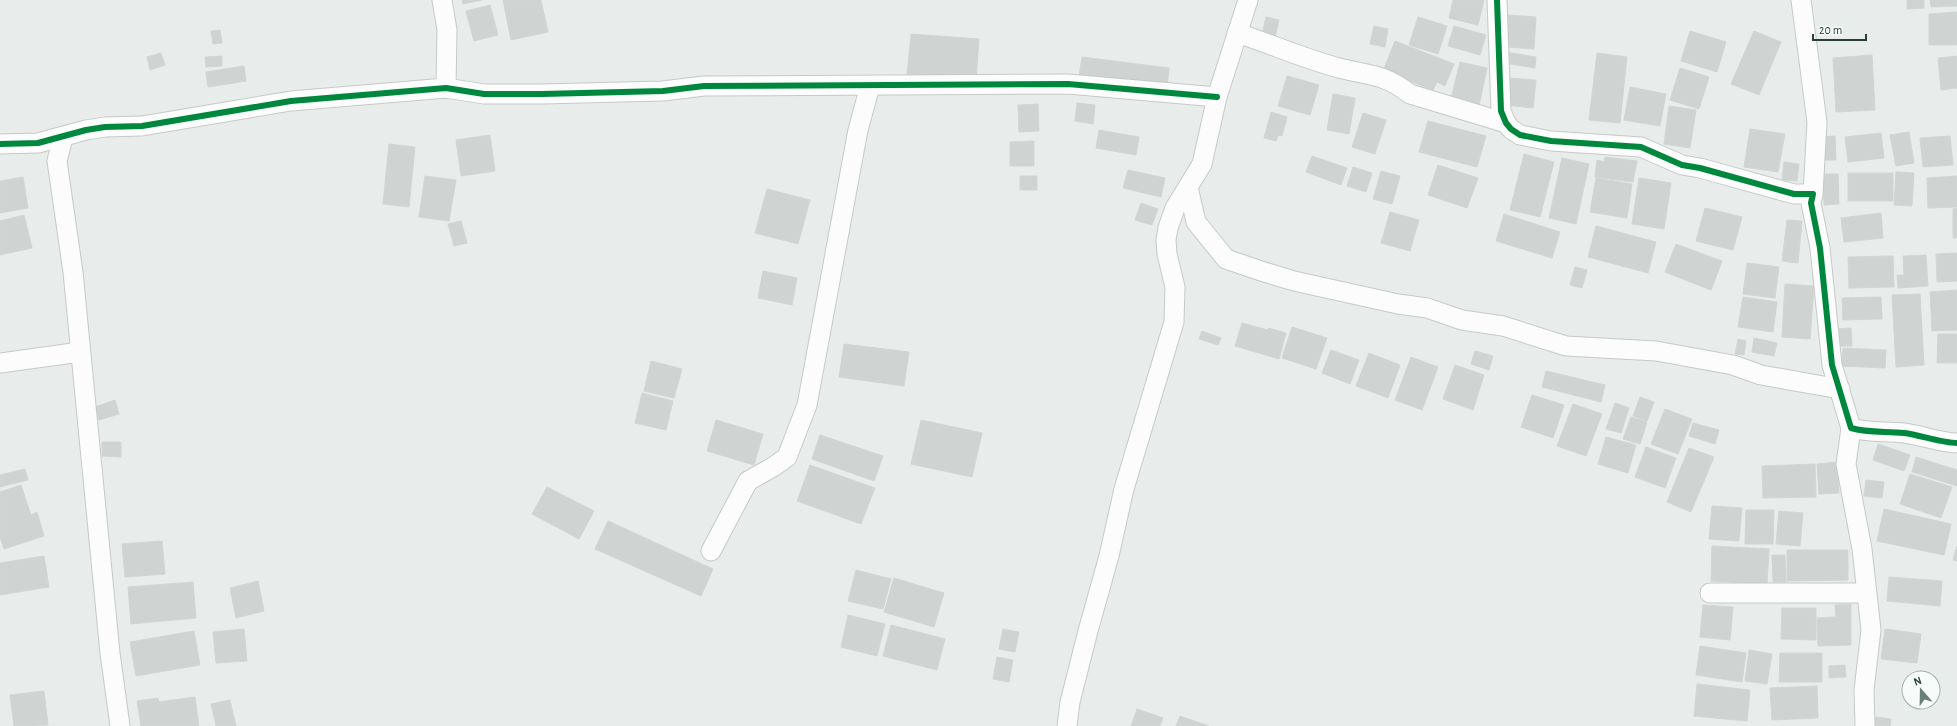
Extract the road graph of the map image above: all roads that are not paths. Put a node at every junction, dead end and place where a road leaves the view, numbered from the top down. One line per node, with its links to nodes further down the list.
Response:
1 (442, 0): 7 (street)
2 (1248, 0): 5 (street)
3 (1497, 0): 9 (street)
4 (1801, 0): 15 (street)
5 (1237, 34): 8 (street); 9 (street)
6 (870, 86): 7 (street); 8 (street); 21 (street)
7 (446, 88): 10 (street)
8 (1217, 97): 14 (street)
9 (1506, 123): 15 (street)
10 (63, 138): 11 (street); 13 (street)
11 (38, 143): 12 (street); 13 (street)
12 (0, 144)
13 (57, 161): 16 (street)
14 (1188, 187): 18 (street); 25 (street)
15 (1814, 194): 18 (street)
16 (80, 352): 17 (street); 24 (street)
17 (0, 363)
18 (1840, 389): 19 (street)
19 (1851, 428): 20 (street); 23 (street)
20 (1957, 443)
21 (711, 551)
22 (1710, 593): 23 (street)
23 (1866, 593): 26 (street)
24 (120, 726)
25 (1067, 726)
26 (1865, 726)

